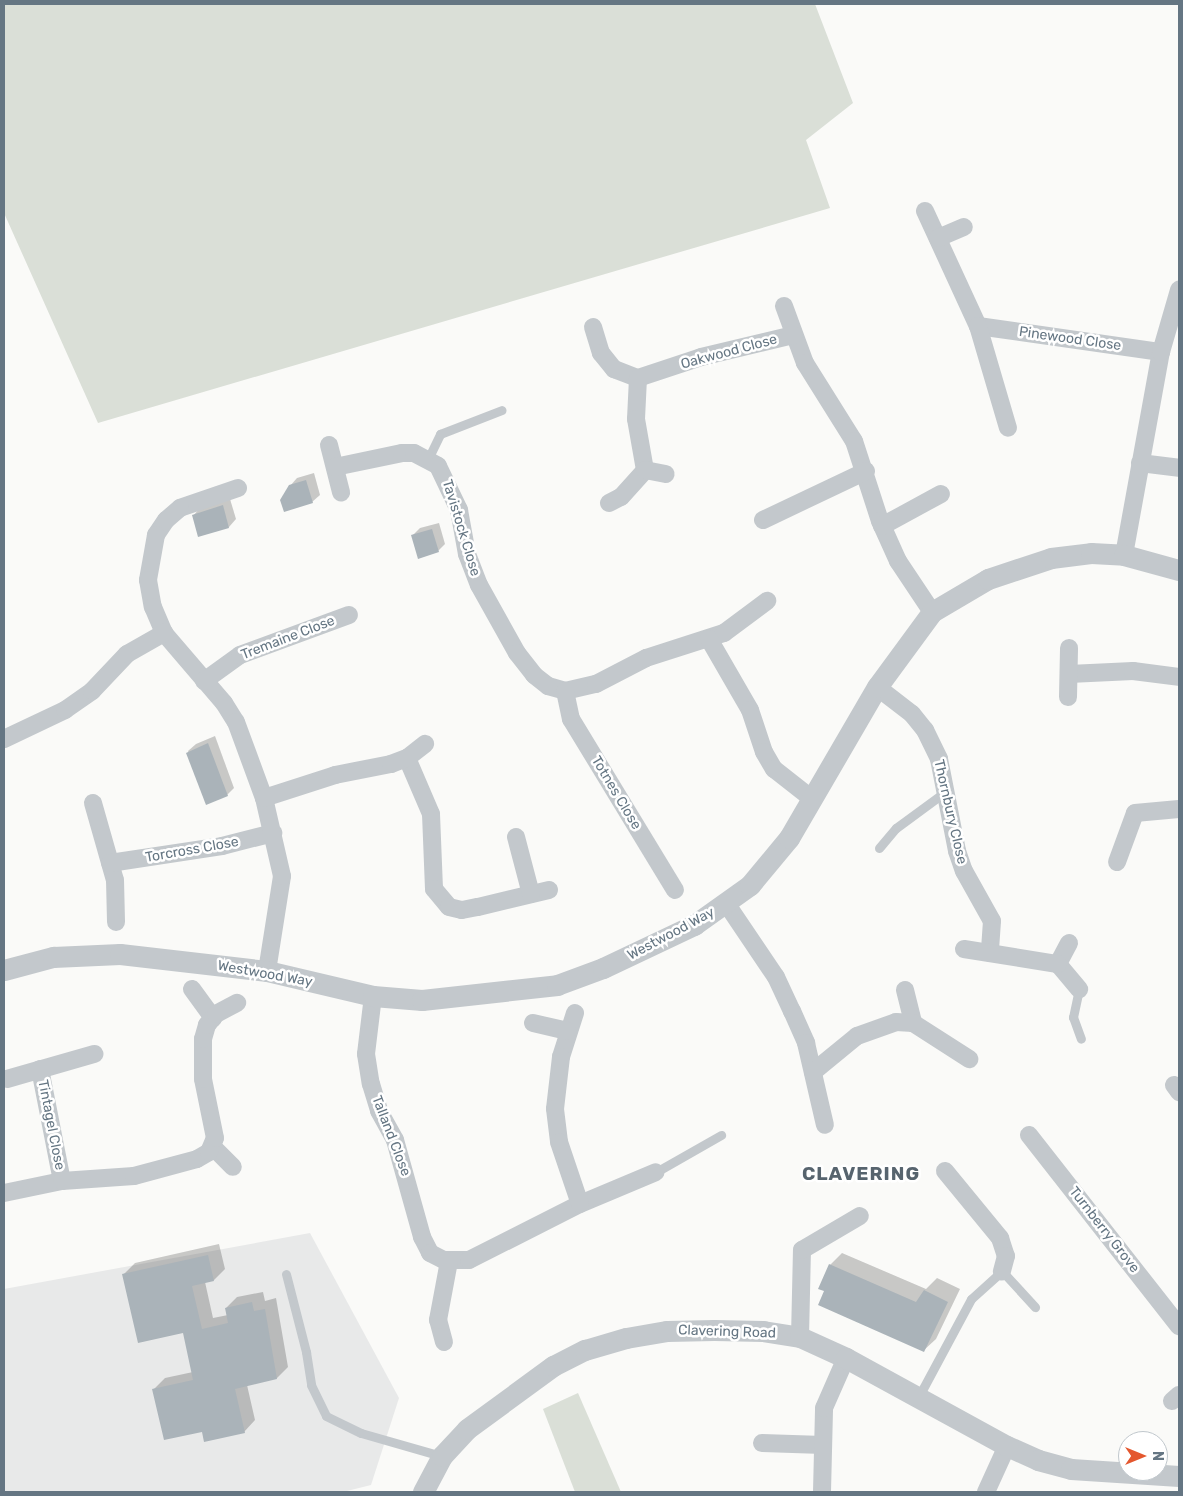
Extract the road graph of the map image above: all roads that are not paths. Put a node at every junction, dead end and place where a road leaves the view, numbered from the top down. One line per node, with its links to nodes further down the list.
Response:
1 (925, 211): 3 (street)
2 (964, 227): 3 (street)
3 (938, 238): 6 (street)
4 (1179, 290): 9 (street)
5 (784, 306): 8 (street, Oakwood Close)
6 (978, 326): 9 (street, Pinewood Close); 12 (street)
7 (593, 327): 10 (street)
8 (793, 335): 10 (street, Oakwood Close); 19 (street, Oakwood Close)
9 (1161, 352): 15 (street)
10 (638, 378): 18 (street)
11 (502, 410): 14 (lane)
12 (1008, 428)
13 (329, 445): 16 (street)
14 (428, 459): 16 (street); 39 (street, Tavistock Close)
15 (1140, 462): 17 (street); 27 (street)
16 (334, 467): 22 (street)
17 (1179, 468)
18 (645, 470): 20 (street); 24 (street)
19 (866, 472): 25 (street); 26 (street, Oakwood Close)
20 (666, 474)
21 (238, 488): 32 (street)
22 (341, 492)
23 (941, 494): 26 (street)
24 (609, 503)
25 (763, 520)
26 (882, 526): 30 (street, Oakwood Close)
27 (1124, 555): 28 (street, Westwood Way); 30 (street, Westwood Way)
28 (1179, 570)
29 (767, 601): 33 (street)
30 (932, 612): 38 (street, Westwood Way)
31 (349, 615): 37 (street, Tremaine Close)
32 (164, 633): 37 (street); 41 (street)
33 (709, 639): 39 (street); 46 (street)
34 (1069, 648): 35 (street)
35 (1069, 674): 36 (street); 40 (street)
36 (1179, 677)
37 (204, 681): 45 (street)
38 (877, 687): 44 (street, Thornbury Close); 46 (street, Westwood Way)
39 (565, 691): 55 (street, Totnes Close)
40 (1068, 697)
41 (4, 739)
42 (425, 744): 43 (street)
43 (407, 758): 45 (street); 56 (street)
44 (945, 792): 51 (lane); 61 (street, Thornbury Close)
45 (264, 798): 49 (street)
46 (811, 798): 57 (street, Westwood Way)
47 (93, 803): 53 (street)
48 (1179, 809): 52 (street)
49 (273, 833): 53 (street, Torcross Close); 64 (street)
50 (516, 837): 56 (street)
51 (879, 848)
52 (1117, 862)
53 (110, 863): 58 (street)
54 (549, 890): 56 (street)
55 (675, 890)
56 (532, 894)
57 (726, 904): 68 (street, Westwood Way); 79 (street)
58 (116, 922)
59 (1069, 942): 62 (street)
60 (964, 949): 61 (street)
61 (990, 953): 62 (street)
62 (1058, 964): 66 (street)
63 (4, 970): 64 (street, Westwood Way)
64 (267, 971): 68 (street, Westwood Way)
65 (192, 989): 71 (street)
66 (1080, 989): 75 (lane)
67 (905, 990): 73 (street)
68 (373, 996): 92 (street, Talland Close)
69 (237, 1003): 71 (street)
70 (575, 1013): 74 (street)
71 (213, 1018): 84 (street)
72 (533, 1023): 74 (street)
73 (913, 1023): 77 (street); 79 (street)
74 (567, 1031): 90 (street)
75 (1081, 1039)
76 (94, 1054): 78 (street, Tintagel Close)
77 (969, 1059)
78 (40, 1069): 80 (street, Tintagel Close); 88 (street, Tintagel Close)
79 (813, 1072): 81 (street)
80 (7, 1079)
81 (825, 1125)
82 (721, 1135): 87 (lane)
83 (1029, 1135): 96 (street, Turnberry Grove)
84 (213, 1147): 85 (street); 88 (street, Tintagel Close)
85 (233, 1167)
86 (945, 1171): 93 (street)
87 (656, 1172): 90 (street)
88 (62, 1181): 89 (street, Tintagel Close)
89 (4, 1193)
90 (580, 1204): 92 (street)
91 (860, 1216): 97 (street)
92 (449, 1261): 98 (street)
93 (1002, 1271): 95 (lane); 100 (lane)
94 (286, 1274): 104 (lane)
95 (1035, 1308)
96 (1179, 1326)
97 (800, 1337): 99 (street, Clavering Road); 104 (street, Clavering Road)
98 (444, 1342)
99 (846, 1358): 100 (street, Clavering Road); 102 (street)
100 (919, 1396): 103 (street, Clavering Road)
101 (762, 1442): 102 (street)
102 (823, 1445): 107 (street)
103 (1007, 1446): 105 (street, Clavering Road); 108 (street)
104 (442, 1456): 106 (street, Clavering Road)
105 (1179, 1476)
106 (423, 1492)
107 (822, 1492)
108 (986, 1492)

